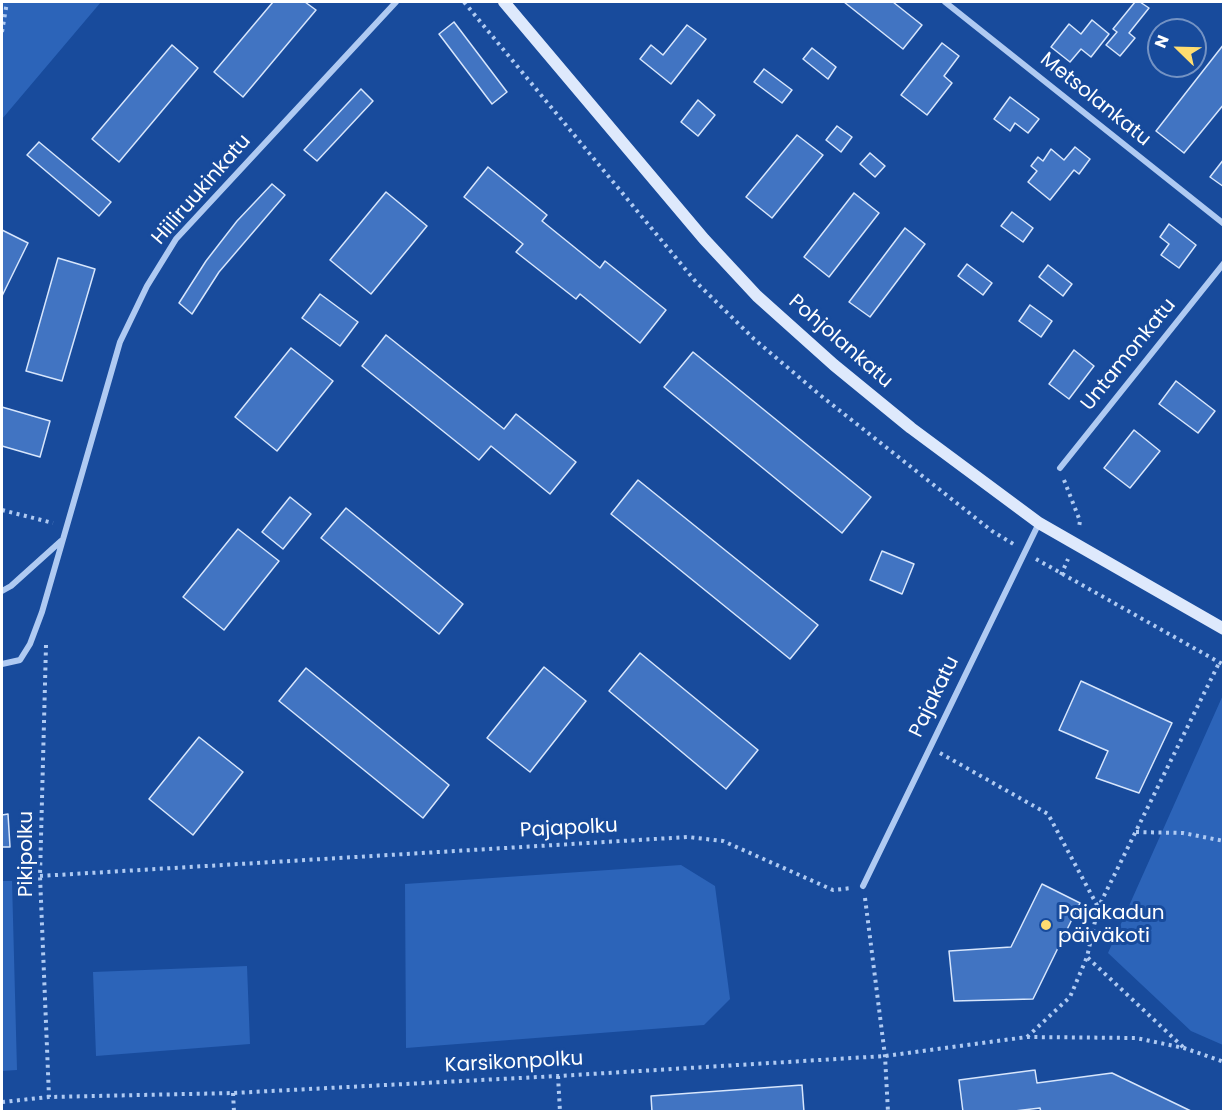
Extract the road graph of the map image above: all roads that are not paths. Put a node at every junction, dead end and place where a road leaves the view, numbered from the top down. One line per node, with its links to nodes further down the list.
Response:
1 (396, 2): 8 (street, Hiiliruukinkatu)
2 (504, 2): 7 (street, Pohjolankatu)
3 (945, 2): 4 (street, Metsolankatu)
4 (1224, 224)
5 (1224, 263): 6 (street, Untamonkatu)
6 (1060, 468)
7 (1039, 523): 10 (street, Pohjolankatu); 12 (street, Pajakatu)
8 (62, 541): 9 (street); 11 (street, Hiiliruukinkatu)
9 (2, 591)
10 (1224, 629)
11 (2, 664)
12 (863, 886)

